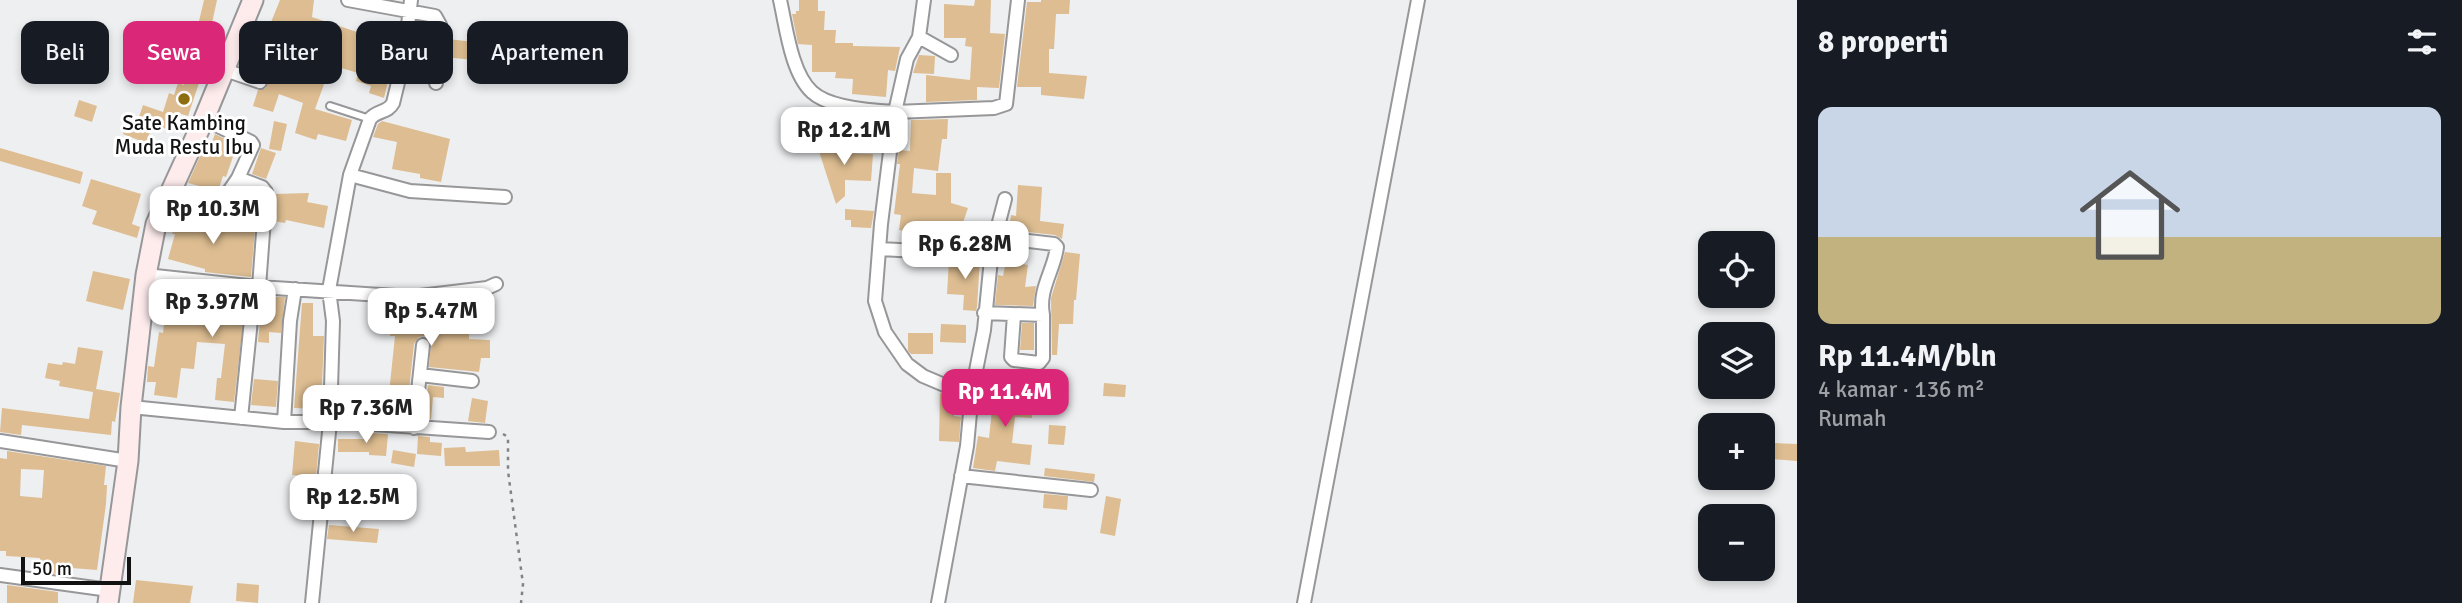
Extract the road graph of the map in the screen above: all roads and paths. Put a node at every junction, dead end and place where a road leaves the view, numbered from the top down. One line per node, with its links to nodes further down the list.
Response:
1 (253, 0): 11 (main road)
2 (348, 0): 7 (street)
3 (780, 0): 15 (street)
4 (924, 0): 9 (street)
5 (1018, 0): 15 (street)
6 (1418, 0): 53 (street)
7 (410, 6): 8 (street); 17 (street)
8 (439, 21)
9 (919, 37): 10 (street); 15 (street)
10 (951, 55)
11 (225, 70): 12 (street)
12 (239, 75)
13 (219, 84): 16 (main road)
14 (330, 107): 17 (lane)
15 (895, 112): 24 (street)
16 (204, 118): 19 (street); 20 (main road)
17 (370, 118): 18 (street)
18 (350, 175): 21 (street); 29 (street)
19 (238, 178): 20 (street); 27 (street)
20 (168, 195): 25 (main road)
21 (505, 197)
22 (1005, 199): 23 (street)
23 (993, 243): 24 (street); 30 (street); 32 (street)
24 (880, 249): 37 (street)
25 (146, 275): 27 (street); 38 (main road)
26 (496, 284): 29 (street)
27 (259, 287): 28 (street)
28 (295, 289): 29 (street); 40 (street)
29 (329, 290): 41 (street)
30 (984, 313): 31 (street); 37 (street)
31 (1014, 315): 32 (street); 32 (street)
32 (1043, 315)
33 (251, 320): 39 (street)
34 (423, 345): 35 (street)
35 (420, 375): 36 (street); 42 (street)
36 (472, 381)
37 (972, 391): 46 (street)
38 (131, 407): 39 (street); 45 (main road)
39 (241, 418): 40 (street)
40 (284, 422): 41 (street)
41 (330, 422): 42 (street); 50 (street)
42 (414, 428): 43 (street)
43 (489, 432): 51 (path)
44 (0, 441): 45 (street)
45 (128, 461): 49 (main road)
46 (961, 476): 47 (street); 52 (street)
47 (1091, 490)
48 (0, 575): 49 (street)
49 (109, 596)
50 (312, 603)
51 (521, 603)
52 (938, 603)
53 (1304, 603)

